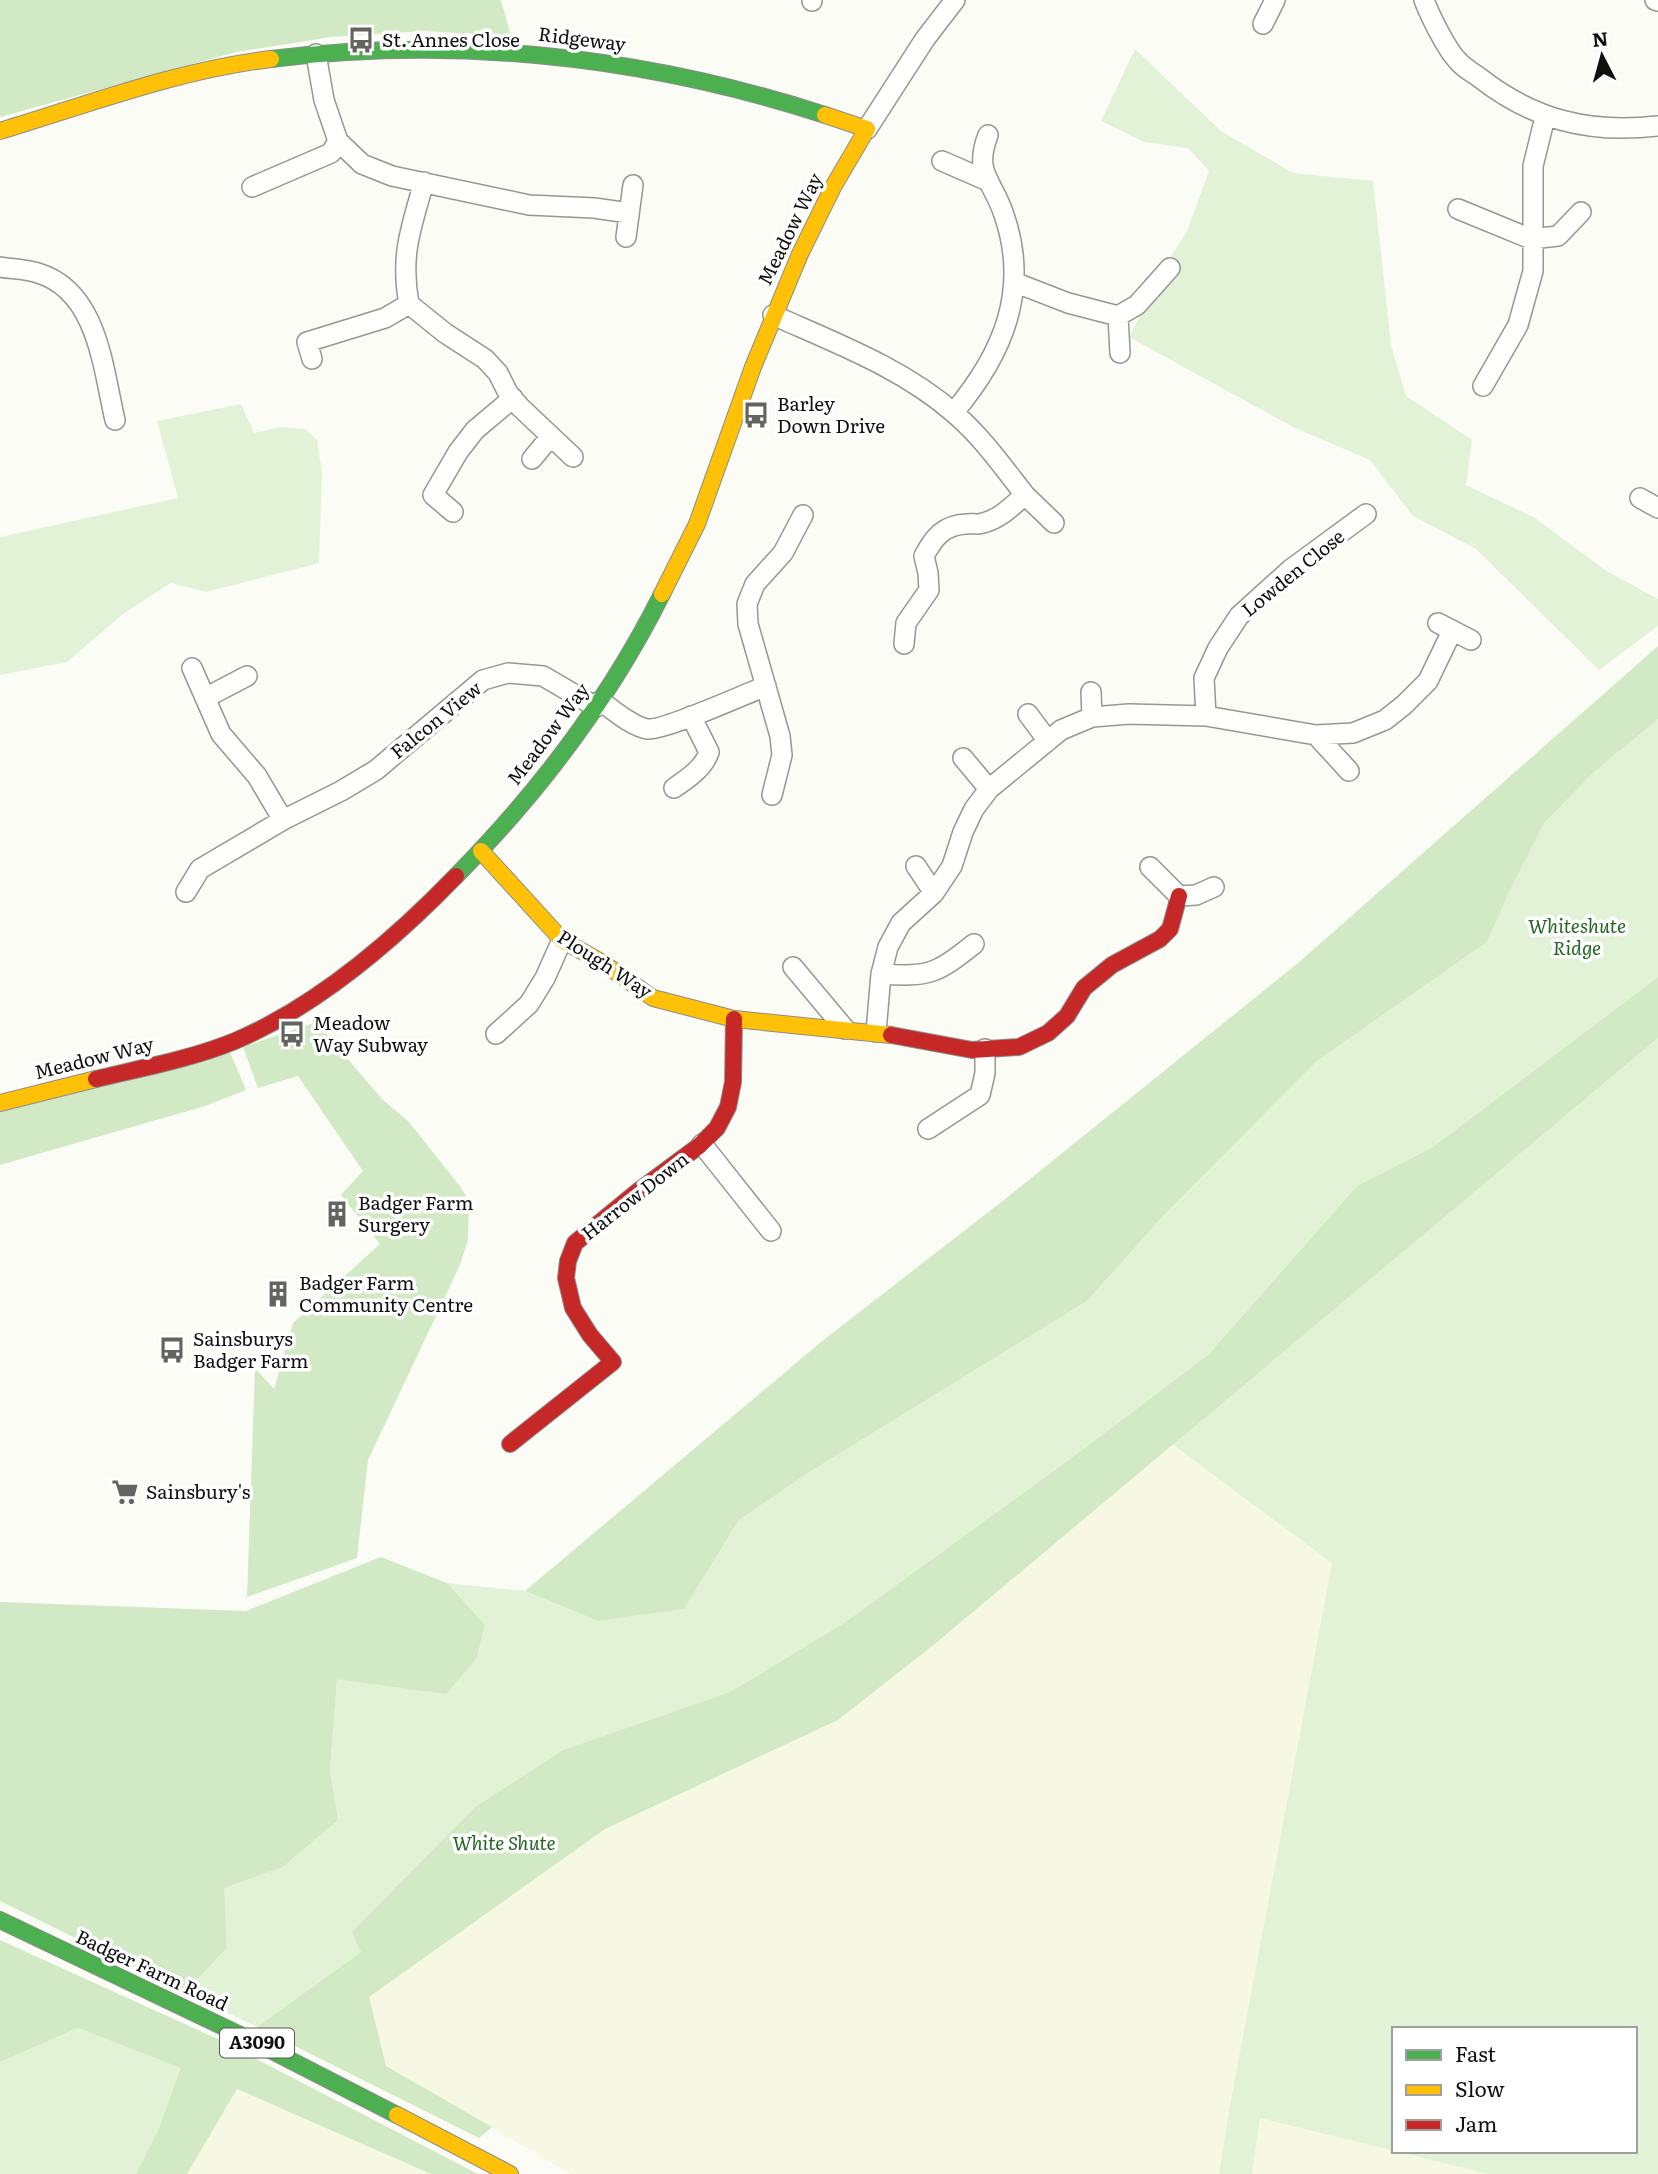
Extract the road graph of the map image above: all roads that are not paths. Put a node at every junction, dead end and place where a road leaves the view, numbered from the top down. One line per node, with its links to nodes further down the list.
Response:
1 (956, 0): 8 (street)
2 (1275, 0): 4 (street)
3 (1424, 0): 6 (street)
4 (1263, 24)
5 (316, 54): 8 (street, Ridgeway); 9 (street, Ridgeway); 11 (street)
6 (1545, 117): 7 (street); 21 (street)
7 (1658, 125)
8 (867, 129): 26 (street, Meadow Way)
9 (0, 131)
10 (988, 135): 13 (street)
11 (338, 141): 14 (street); 16 (street)
12 (943, 161): 13 (street)
13 (988, 181): 24 (street)
14 (424, 183): 19 (street); 25 (street)
15 (633, 184): 19 (street)
16 (252, 187)
17 (1458, 209): 21 (street)
18 (1581, 212): 21 (street)
19 (629, 213): 20 (street)
20 (626, 237)
21 (1531, 239): 30 (street)
22 (0, 267): 33 (street)
23 (1170, 268): 27 (street)
24 (1014, 282): 27 (street); 32 (street)
25 (409, 304): 29 (street); 31 (street)
26 (773, 315): 32 (street); 51 (street, Meadow Way)
27 (1118, 316): 28 (street)
28 (1121, 353)
29 (312, 359)
30 (1483, 386)
31 (513, 398): 34 (street); 40 (street)
32 (954, 412): 37 (street)
33 (115, 420)
34 (551, 436): 35 (street); 36 (street)
35 (573, 457)
36 (532, 459)
37 (1025, 495): 43 (street); 45 (street)
38 (1640, 499): 39 (street)
39 (1658, 508)
40 (453, 512)
41 (1366, 514): 54 (street, Lowden Close)
42 (803, 515): 48 (street)
43 (1054, 523)
44 (1471, 640): 56 (street)
45 (904, 644)
46 (192, 668): 50 (street)
47 (247, 677): 50 (street)
48 (765, 686): 53 (street, Falcon View); 62 (street)
49 (1091, 692): 55 (street)
50 (205, 698): 63 (street)
51 (598, 704): 53 (street, Falcon View); 63 (street, Falcon View); 64 (street, Meadow Way)
52 (1028, 714): 57 (street)
53 (691, 716): 60 (street)
54 (1206, 716): 55 (street); 56 (street)
55 (1092, 717): 57 (street)
56 (1316, 735): 59 (street)
57 (1048, 741): 61 (street)
58 (963, 758): 61 (street)
59 (1349, 771)
60 (674, 788)
61 (989, 789): 69 (street)
62 (772, 795)
63 (283, 820): 68 (street, Falcon View)
64 (481, 851): 71 (street, Plough Way); 80 (street, Meadow Way)
65 (916, 866): 69 (street)
66 (1150, 867): 70 (street)
67 (1214, 887): 70 (street)
68 (186, 892)
69 (934, 893): 74 (street)
70 (1179, 896): 79 (street, Plough Way)
71 (562, 940): 75 (street, Plough Way); 78 (street)
72 (974, 944): 74 (street)
73 (793, 967): 76 (street)
74 (881, 974): 77 (street)
75 (734, 1018): 76 (street, Plough Way); 82 (street, Harrow Down)
76 (845, 1029): 77 (street, Plough Way)
77 (876, 1032): 79 (street, Plough Way)
78 (496, 1034)
79 (985, 1049): 81 (street)
80 (0, 1103)
81 (928, 1129)
82 (702, 1144): 83 (street, Harrow Down); 85 (street, Harrow Down)
83 (771, 1232)
84 (628, 1349): 85 (street)
85 (613, 1362): 86 (street)
86 (510, 1444)
87 (0, 1920): 88 (street, Badger Farm Road / A3090)
88 (510, 2174)

